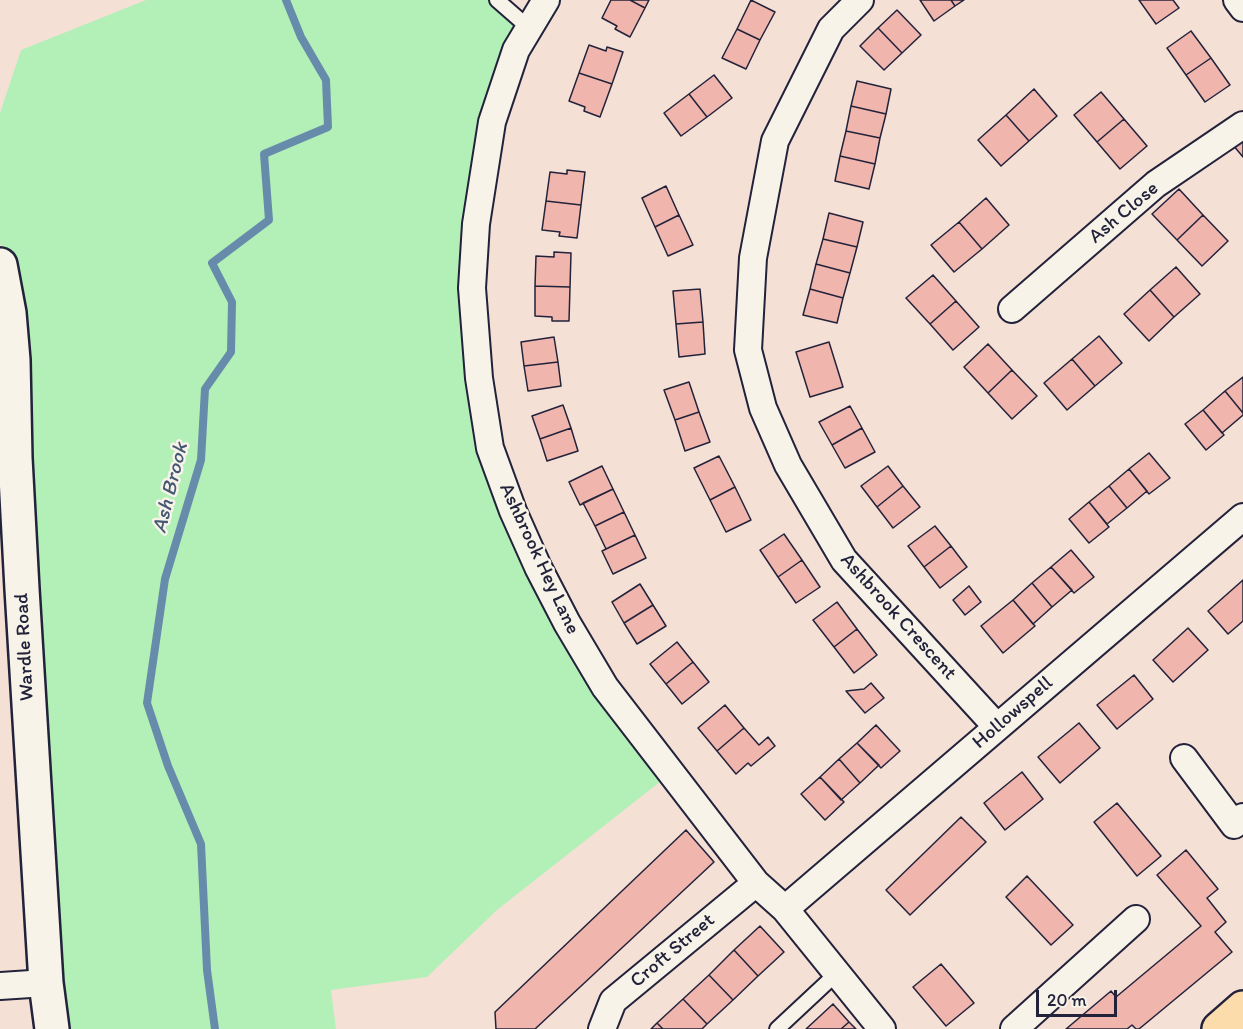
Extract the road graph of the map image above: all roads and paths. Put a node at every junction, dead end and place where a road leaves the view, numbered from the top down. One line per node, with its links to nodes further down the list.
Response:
1 (497, 0): 6 (lane)
2 (546, 0): 6 (street, Ashbrook Hey Lane)
3 (860, 0): 11 (street, Ashbrook Crescent)
4 (1237, 0): 5 (street)
5 (1243, 8)
6 (529, 28): 14 (street, Ashbrook Hey Lane)
7 (1243, 125): 9 (street, Ash Close)
8 (0, 265): 18 (street, Wardle Road)
9 (1012, 309)
10 (1243, 517): 11 (street, Hollowspell)
11 (997, 727): 15 (street, Hollowspell)
12 (1184, 758): 13 (street)
13 (1243, 817)
14 (756, 883): 15 (street, Ashbrook Hey Lane); 22 (street, Croft Street)
15 (785, 909): 17 (street, Ashbrook Hey Lane)
16 (1136, 919): 25 (street)
17 (837, 973): 23 (lane); 24 (street, Ashbrook Hey Lane)
18 (46, 983): 19 (street); 21 (street, Wardle Road)
19 (0, 986)
20 (1243, 1008): 26 (highway)
21 (52, 1029)
22 (602, 1029)
23 (777, 1029)
24 (882, 1029)
25 (1014, 1029)
26 (1219, 1029)

